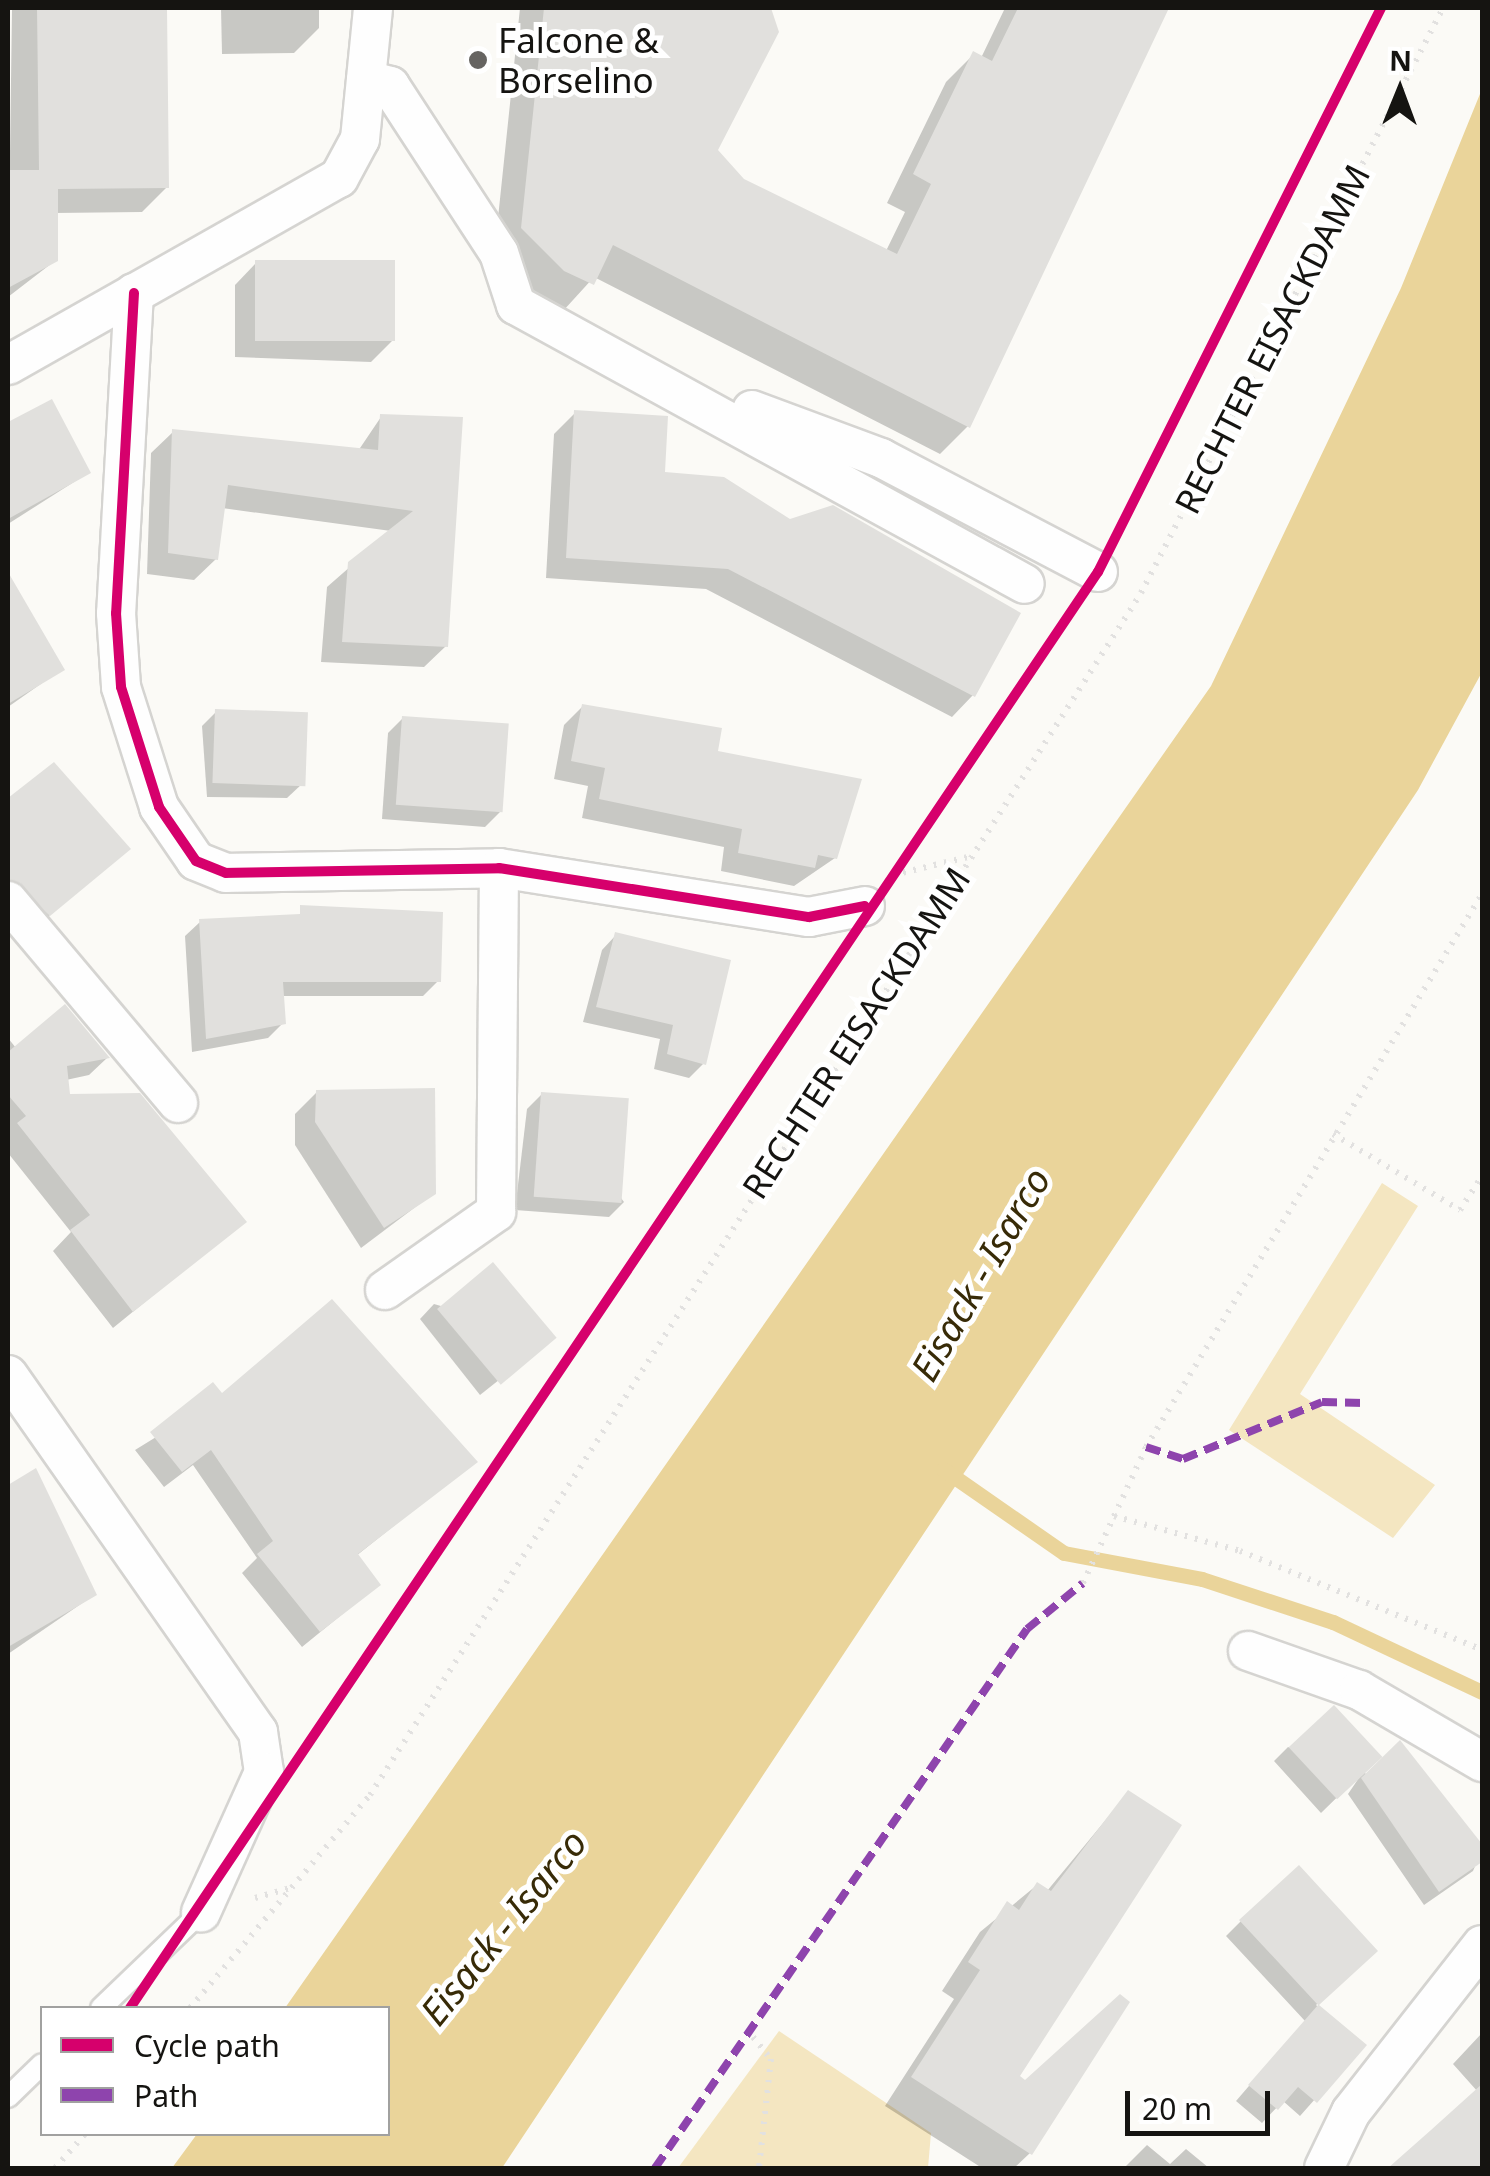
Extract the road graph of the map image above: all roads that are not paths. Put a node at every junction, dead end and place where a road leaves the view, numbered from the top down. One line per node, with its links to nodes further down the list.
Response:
1 (372, 8): 2 (street)
2 (366, 80): 3 (street); 4 (street)
3 (499, 253): 6 (street); 7 (street)
4 (134, 294): 5 (street); 8 (street)
5 (8, 366)
6 (1098, 572)
7 (1025, 584)
8 (500, 868): 9 (street); 12 (street)
9 (876, 891)
10 (8, 901): 11 (street)
11 (178, 1103)
12 (385, 1290)
13 (8, 1375): 16 (street)
14 (1248, 1651): 15 (street)
15 (1482, 1762)
16 (201, 1912): 18 (lane)
17 (1482, 1944): 22 (street)
18 (103, 2006)
19 (36, 2070): 20 (lane); 21 (lane)
20 (8, 2077)
21 (8, 2097)
22 (1324, 2168)

